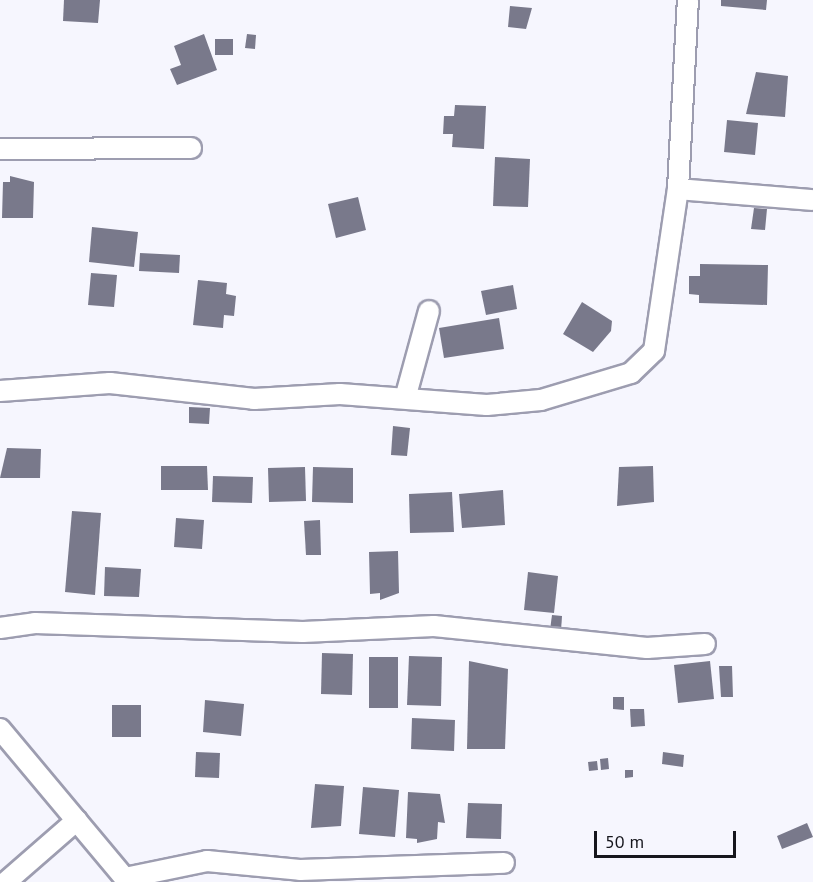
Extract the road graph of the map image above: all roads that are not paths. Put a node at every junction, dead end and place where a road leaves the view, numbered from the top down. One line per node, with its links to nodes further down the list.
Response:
1 (688, 0): 4 (street)
2 (0, 148): 3 (street)
3 (191, 148)
4 (678, 189): 5 (street); 8 (street)
5 (813, 200)
6 (429, 311): 8 (street)
7 (0, 391): 8 (street)
8 (406, 395)
9 (0, 628): 10 (street)
10 (705, 644)
11 (0, 729): 12 (street)
12 (77, 820): 14 (street); 15 (street)
13 (504, 863): 14 (street)
14 (127, 880)
15 (6, 882)

